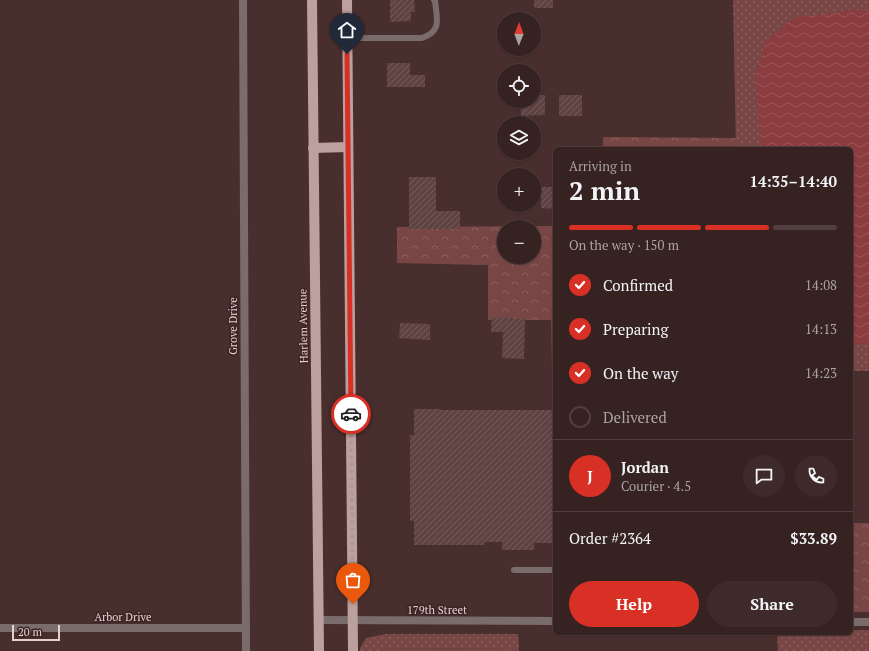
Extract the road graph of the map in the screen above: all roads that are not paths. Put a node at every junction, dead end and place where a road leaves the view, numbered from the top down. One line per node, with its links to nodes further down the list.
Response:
1 (243, 0): 16 (street, Grove Drive)
2 (312, 0): 7 (main road, Harlem Avenue)
3 (347, 0): 5 (main road)
4 (434, 0): 5 (lane)
5 (347, 38): 6 (main road)
6 (348, 147): 7 (main road); 11 (main road)
7 (313, 148): 10 (main road, Harlem Avenue)
8 (514, 570): 9 (lane)
9 (553, 570)
10 (318, 620): 11 (street, 179th Street); 18 (main road, Harlem Avenue)
11 (353, 620): 12 (street, 179th Street); 19 (main road)
12 (553, 621)
13 (853, 622): 14 (street)
14 (869, 622)
15 (0, 628): 16 (street, Arbor Drive)
16 (246, 628): 17 (street, Grove Drive)
17 (246, 651)
18 (319, 651)
19 (353, 651)

